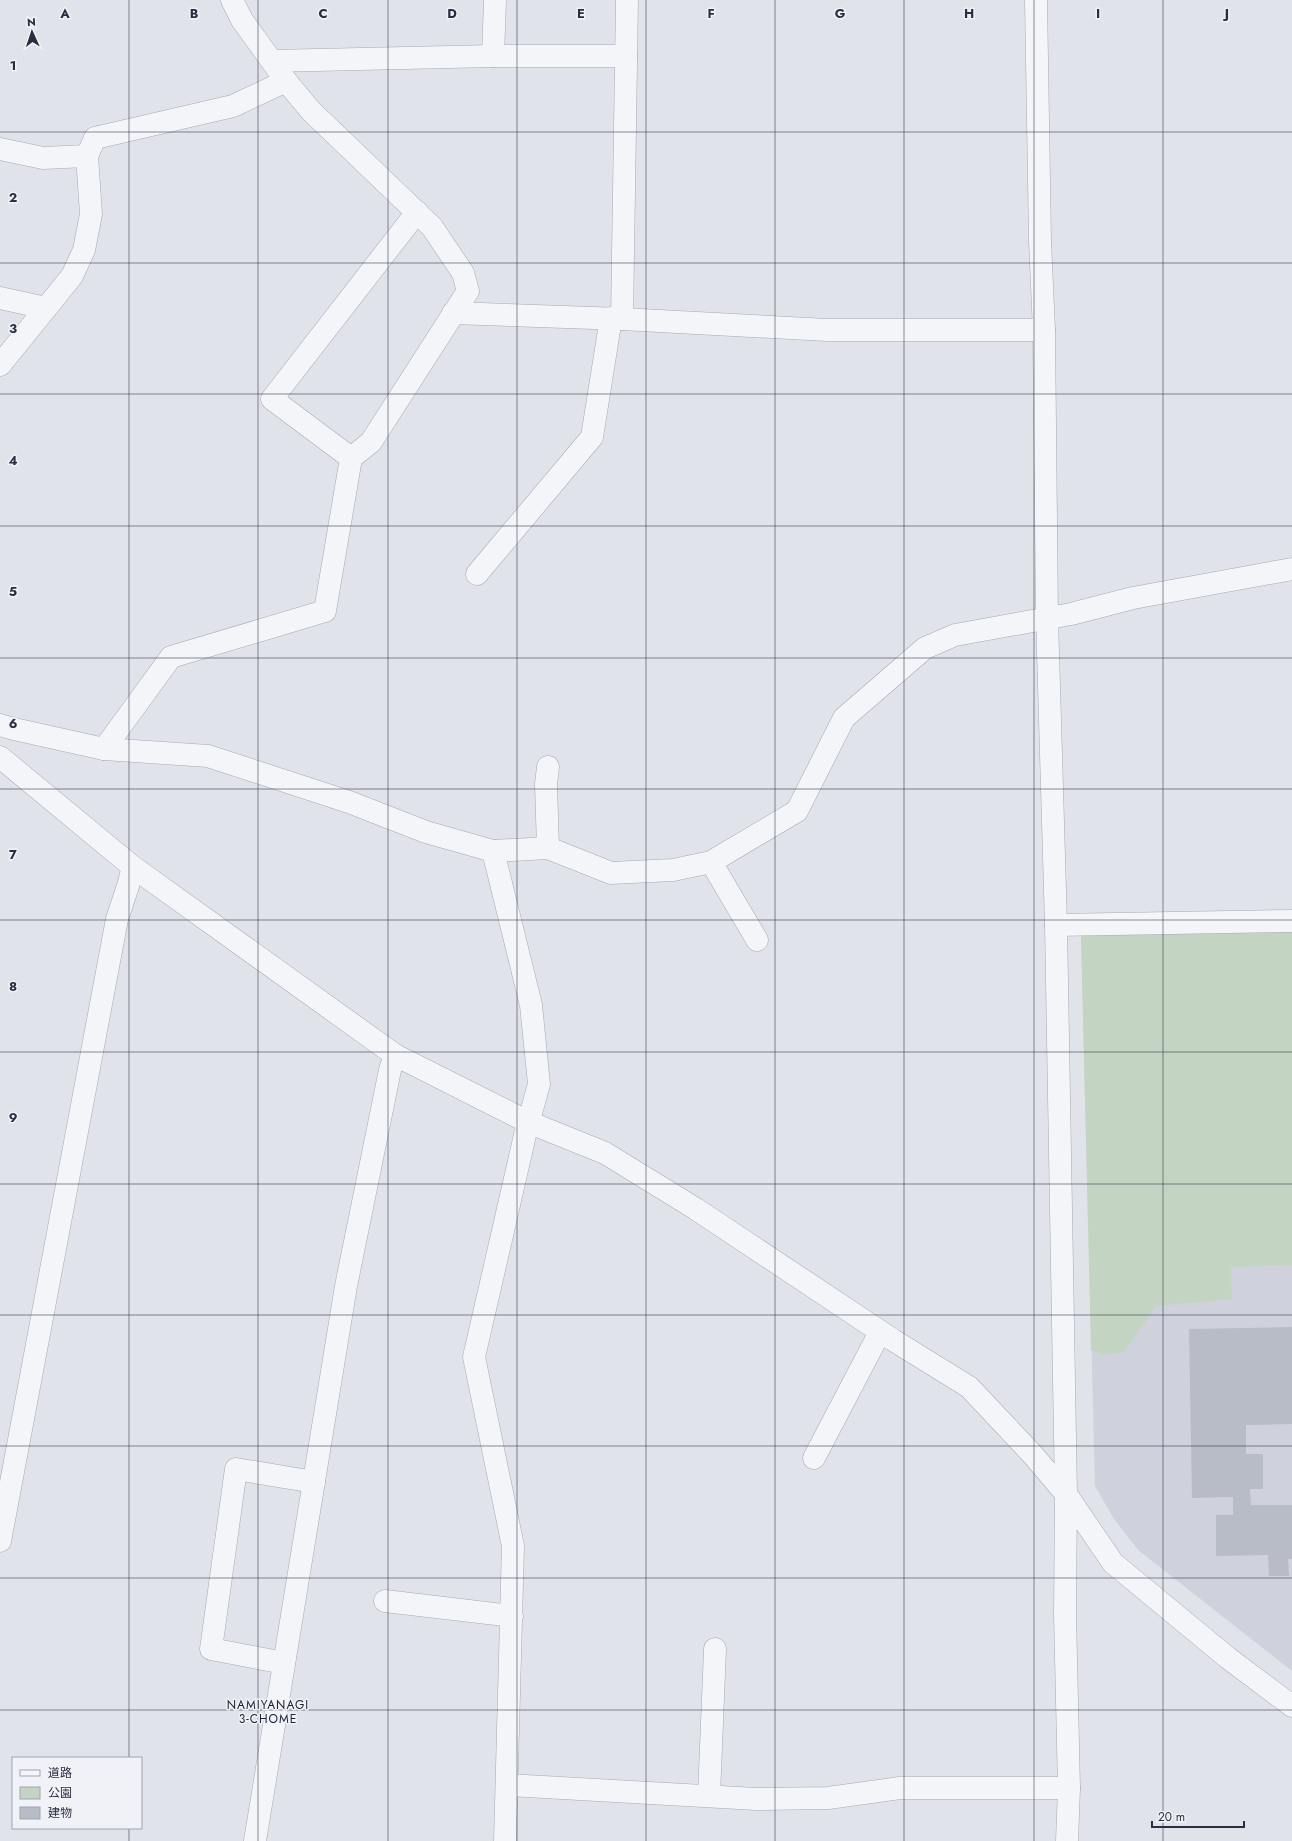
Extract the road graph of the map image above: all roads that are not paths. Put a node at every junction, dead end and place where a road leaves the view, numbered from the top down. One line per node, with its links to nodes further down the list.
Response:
1 (232, 0): 7 (street)
2 (495, 0): 5 (street)
3 (627, 0): 6 (street)
4 (1036, 0): 16 (street)
5 (493, 56): 6 (street); 7 (street)
6 (626, 56): 15 (street)
7 (272, 61): 8 (street)
8 (286, 81): 10 (street); 11 (street)
9 (0, 149): 10 (street)
10 (87, 156): 13 (street)
11 (417, 212): 14 (street); 18 (street)
12 (0, 298): 13 (street)
13 (46, 308): 17 (street)
14 (453, 313): 15 (street); 18 (street)
15 (616, 318): 16 (street); 20 (street)
16 (1044, 330): 21 (street)
17 (0, 366)
18 (351, 458): 23 (street)
19 (1292, 569): 21 (street)
20 (477, 574)
21 (1047, 617): 28 (street); 31 (street)
22 (0, 725): 23 (street)
23 (104, 749): 27 (street)
24 (0, 757): 29 (street)
25 (548, 766): 26 (street)
26 (548, 848): 27 (street); 28 (street)
27 (493, 852): 34 (street)
28 (711, 862): 32 (street)
29 (133, 867): 33 (street); 39 (street)
30 (1292, 921): 31 (street)
31 (1056, 926): 38 (street)
32 (757, 940)
33 (395, 1055): 34 (street); 37 (street)
34 (528, 1122): 35 (street); 41 (street)
35 (880, 1332): 36 (street); 38 (street)
36 (814, 1458)
37 (314, 1482): 43 (street); 43 (street)
38 (1066, 1494): 44 (street); 46 (street)
39 (0, 1541)
40 (385, 1601): 41 (street)
41 (512, 1616): 45 (street)
42 (715, 1649): 47 (street)
43 (284, 1663): 48 (street)
44 (1292, 1706)
45 (508, 1785): 47 (street); 49 (street)
46 (1069, 1788): 47 (street); 50 (street)
47 (709, 1796)
48 (255, 1841)
49 (505, 1841)
50 (1067, 1841)

